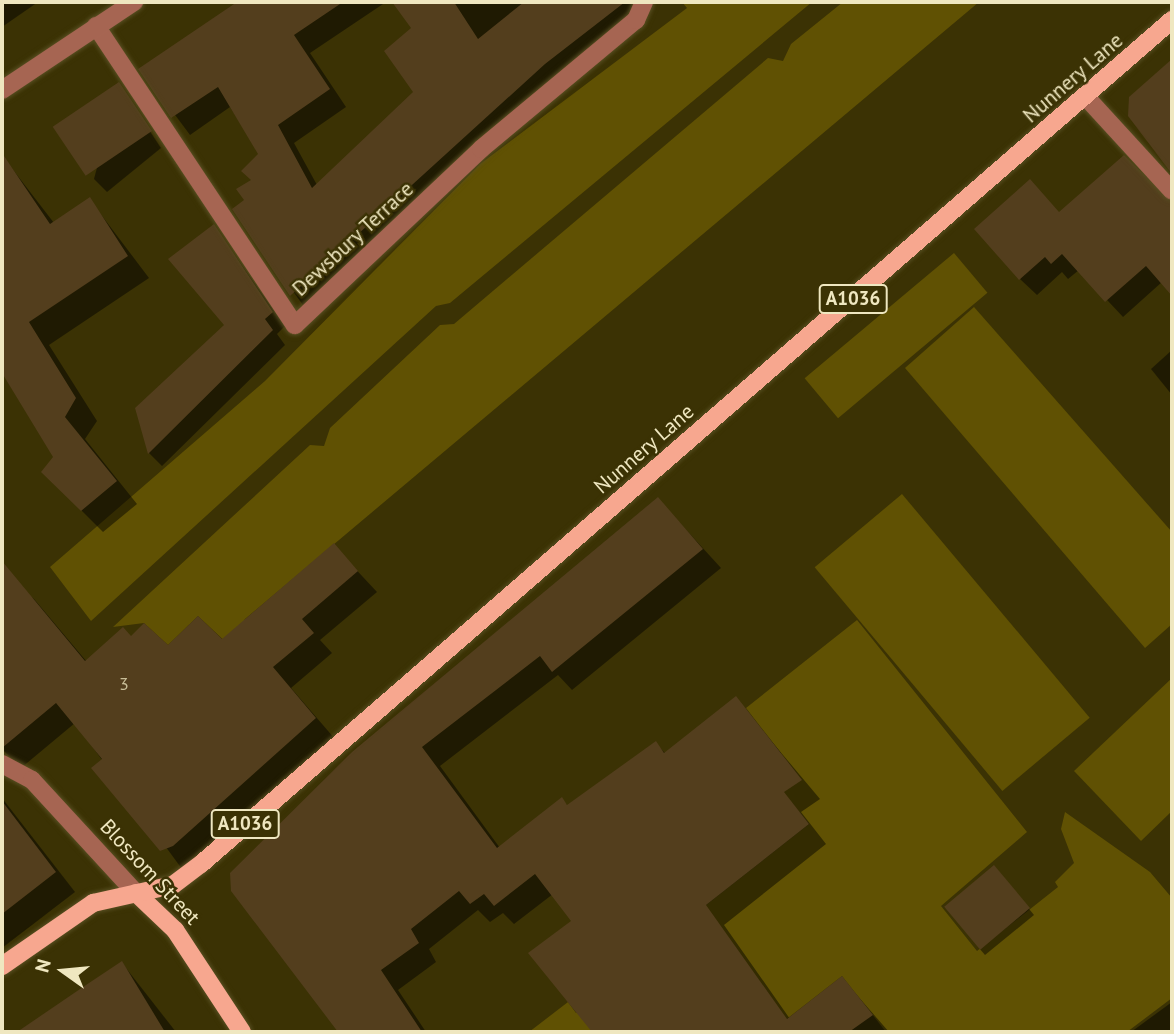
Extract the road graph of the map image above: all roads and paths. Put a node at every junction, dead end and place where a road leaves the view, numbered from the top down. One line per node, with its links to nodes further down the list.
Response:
1 (134, 2): 4 (street)
2 (643, 2): 4 (street, Dewsbury Terrace)
3 (1172, 20): 6 (main road, Nunnery Lane / A1036)
4 (96, 26): 5 (street)
5 (2, 90)
6 (1086, 97): 7 (street); 9 (main road, Nunnery Lane / A1036)
7 (1172, 191)
8 (2, 764): 9 (street, Blossom Street)
9 (136, 894): 10 (main road, A1036); 11 (main road, Blossom Street)
10 (2, 966)
11 (242, 1032)

